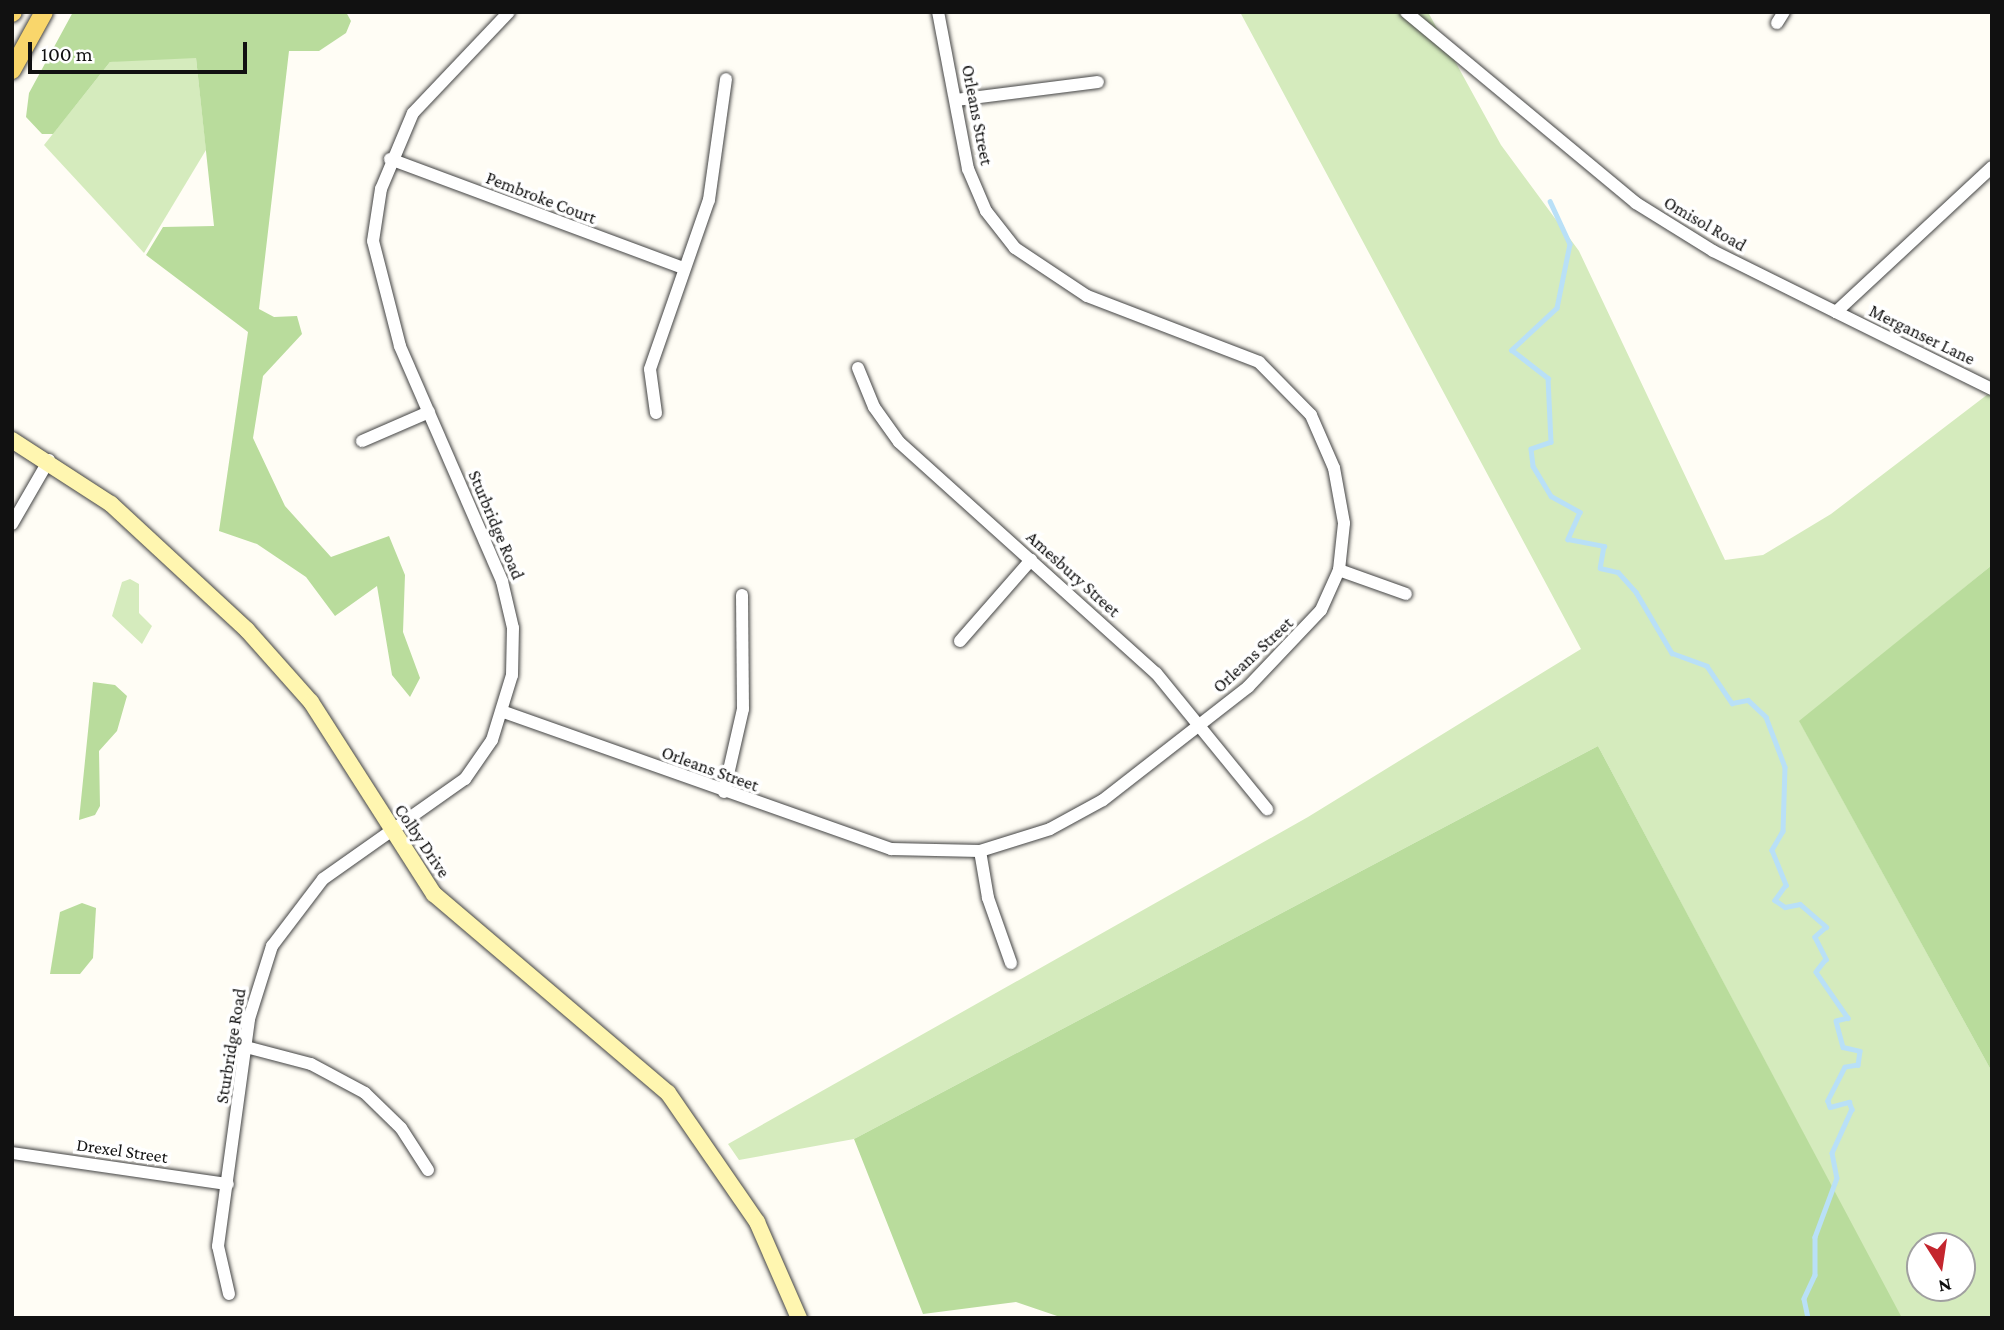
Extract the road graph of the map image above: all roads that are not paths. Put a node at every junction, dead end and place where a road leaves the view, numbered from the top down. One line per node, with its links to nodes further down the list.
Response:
1 (44, 12): 5 (main road)
2 (509, 12): 9 (street, Sturbridge Road)
3 (938, 12): 8 (street, Orleans Street)
4 (1406, 12): 12 (street, Omisol Road)
5 (12, 70)
6 (726, 79): 11 (street)
7 (1098, 82): 8 (street)
8 (956, 100): 22 (street, Orleans Street)
9 (390, 159): 11 (street, Pembroke Court); 15 (street, Sturbridge Road)
10 (1992, 167): 12 (street)
11 (681, 267): 16 (street)
12 (1836, 312): 14 (street, Merganser Lane)
13 (858, 368): 21 (street, Amesbury Street)
14 (1992, 389)
15 (429, 412): 18 (street); 26 (street, Sturbridge Road)
16 (656, 414)
17 (12, 440): 19 (street, Colby Drive)
18 (362, 442)
19 (49, 460): 20 (street); 30 (street, Colby Drive)
20 (12, 524)
21 (1031, 560): 25 (street); 27 (street, Amesbury Street)
22 (1339, 570): 23 (street); 27 (street, Orleans Street)
23 (1406, 594)
24 (742, 595): 28 (street)
25 (960, 641)
26 (504, 712): 28 (street, Orleans Street); 30 (street, Sturbridge Road)
27 (1200, 725): 29 (street, Amesbury Street); 31 (street, Orleans Street)
28 (724, 792): 31 (street, Orleans Street)
29 (1268, 809)
30 (391, 832): 33 (street, Sturbridge Road); 38 (street, Colby Drive)
31 (980, 851): 32 (street)
32 (1011, 963)
33 (246, 1047): 35 (street); 36 (street, Sturbridge Road)
34 (12, 1153): 36 (street, Drexel Street)
35 (428, 1170)
36 (228, 1184): 37 (street, Sturbridge Road)
37 (229, 1294)
38 (799, 1318)

